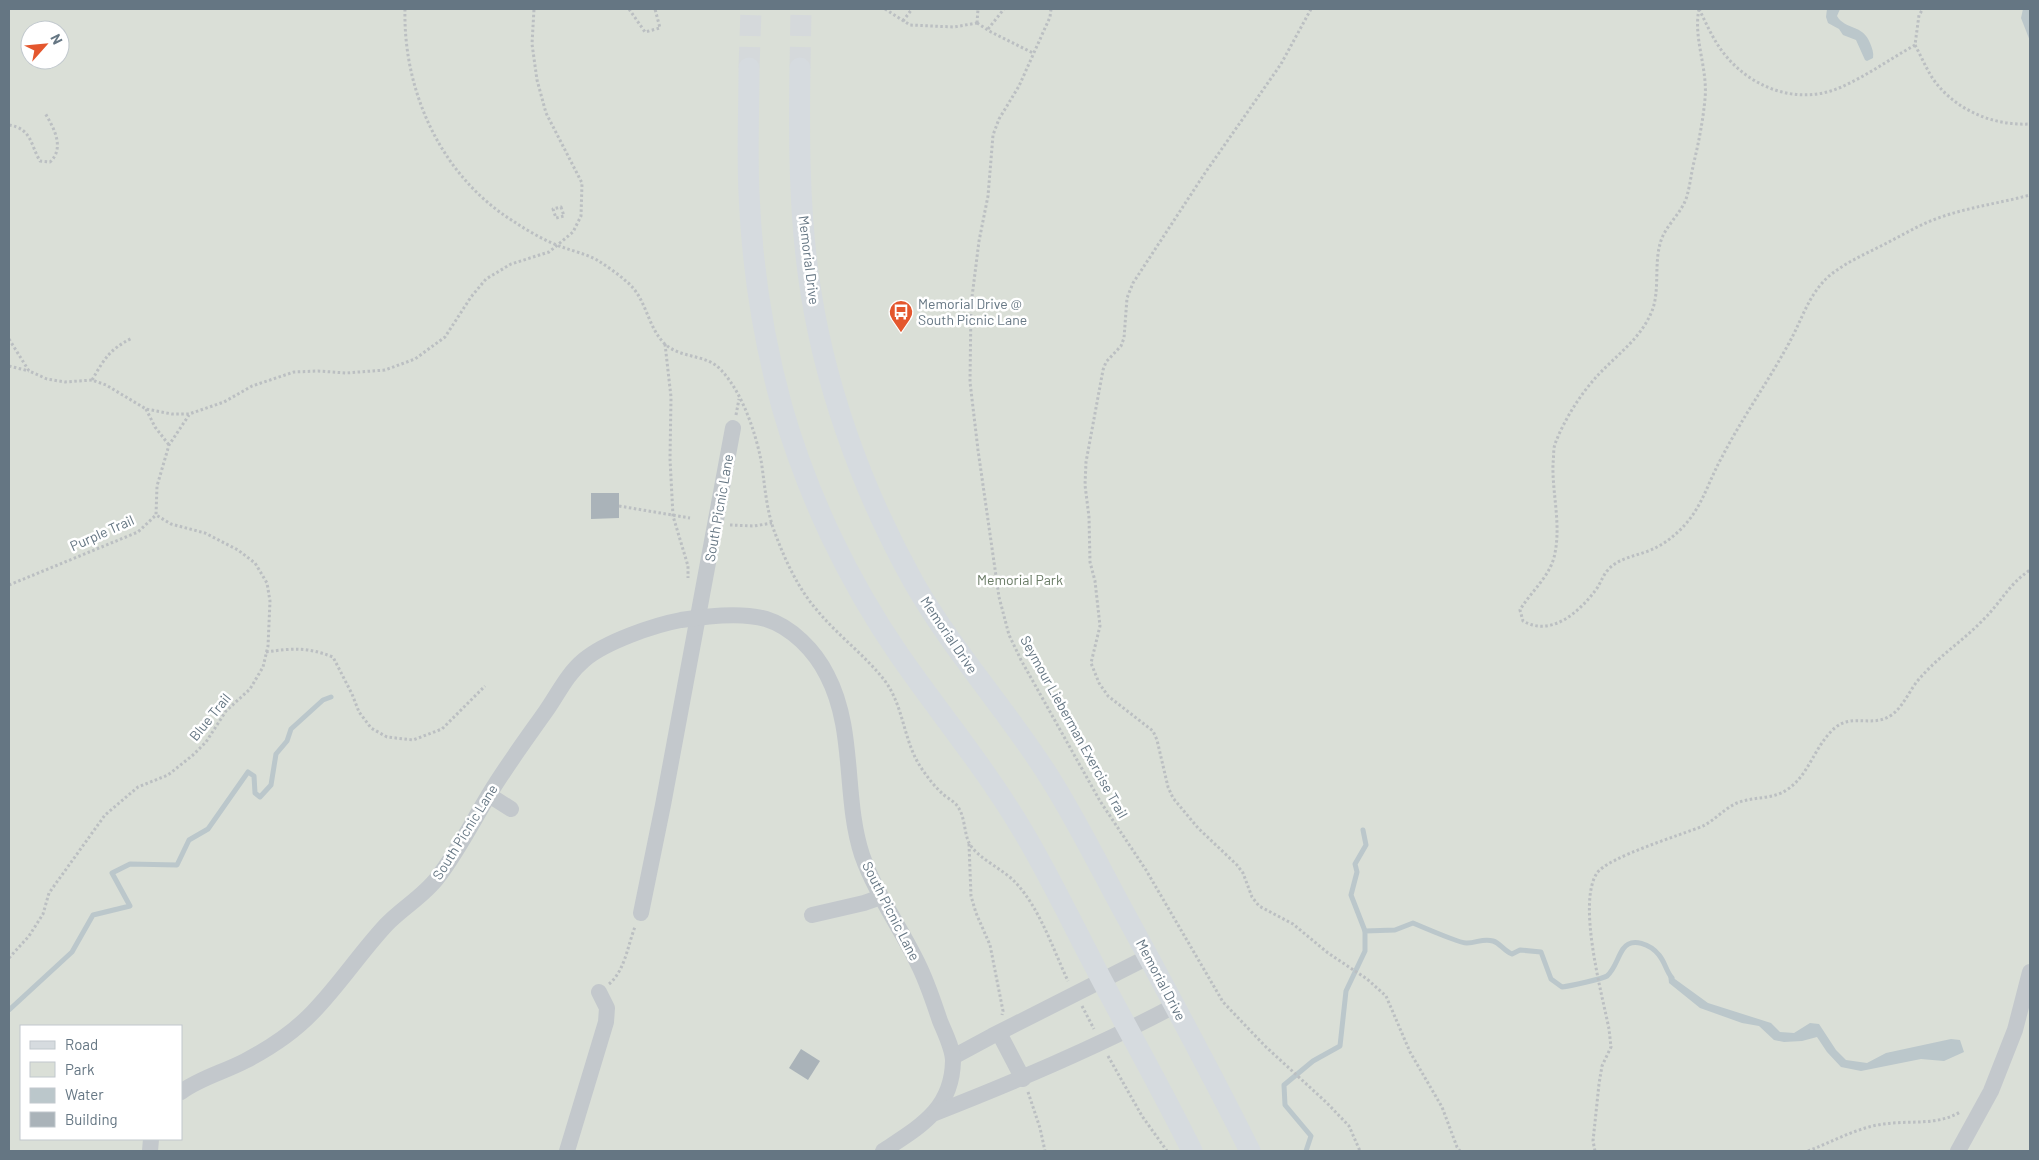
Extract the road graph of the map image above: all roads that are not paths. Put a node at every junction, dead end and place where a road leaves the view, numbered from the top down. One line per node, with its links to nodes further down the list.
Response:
1 (749, 68): 12 (main road)
2 (800, 68): 10 (main road, Memorial Drive)
3 (733, 428): 4 (street, South Picnic Lane)
4 (699, 617): 5 (street, South Picnic Lane); 7 (street, South Picnic Lane); 8 (street, South Picnic Lane)
5 (489, 795): 6 (street); 19 (street, South Picnic Lane)
6 (510, 809)
7 (880, 896): 9 (street); 17 (street, South Picnic Lane)
8 (641, 913)
9 (812, 915)
10 (1148, 957): 12 (street); 14 (main road, Memorial Drive)
11 (2030, 972): 25 (street)
12 (1102, 981): 15 (main road); 16 (street)
13 (599, 992): 21 (street)
14 (1174, 1006): 15 (street, South Picnic Lane); 24 (main road, Memorial Drive)
15 (1128, 1030): 18 (street, South Picnic Lane); 23 (main road)
16 (999, 1033): 17 (street); 18 (street)
17 (953, 1058): 20 (street, South Picnic Lane)
18 (1023, 1079): 20 (street, South Picnic Lane)
19 (182, 1090)
20 (935, 1113): 22 (street, South Picnic Lane)
21 (567, 1151)
22 (883, 1151)
23 (1192, 1151)
24 (1250, 1151)
25 (1958, 1151)

